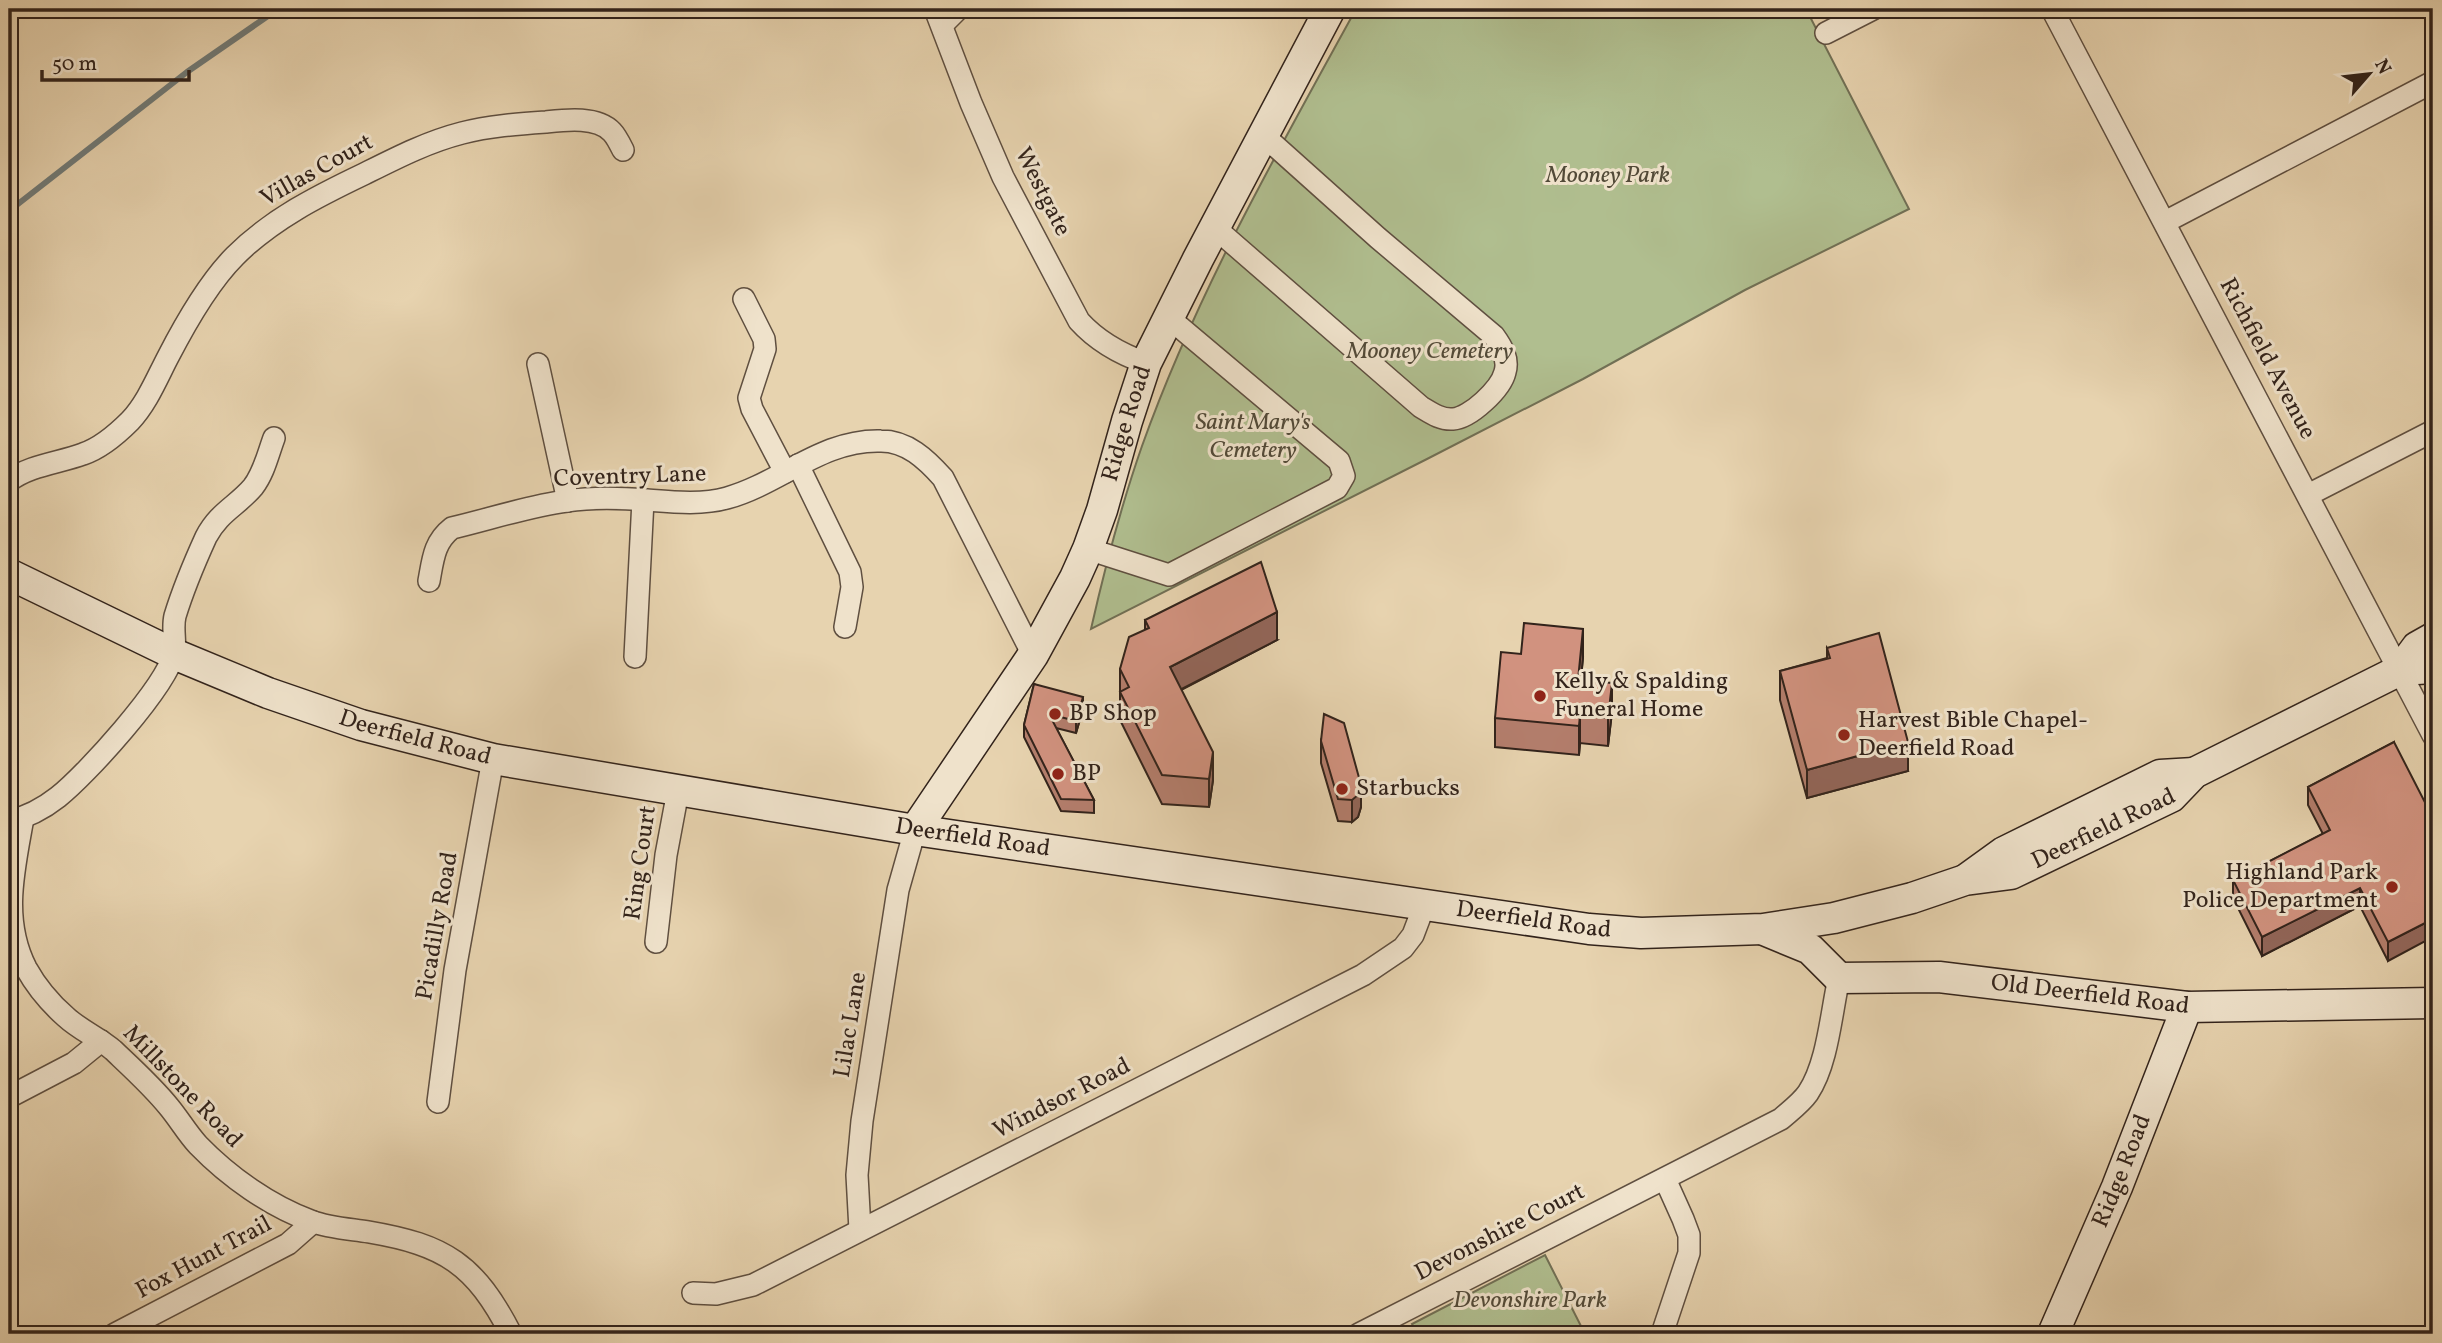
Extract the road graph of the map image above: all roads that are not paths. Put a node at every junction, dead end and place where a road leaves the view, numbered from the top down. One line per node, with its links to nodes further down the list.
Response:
1 (957, 9): 5 (street)
2 (1330, 9): 8 (main road, Ridge Road)
3 (1873, 9): 6 (street)
4 (2052, 9): 10 (street, Richfield Avenue)
5 (938, 17): 14 (street, Westgate)
6 (1826, 33)
7 (2433, 82): 10 (street)
8 (1263, 135): 11 (main road, Ridge Road); 11 (street)
9 (623, 149): 19 (street, Villas Court)
10 (2165, 222): 20 (street, Richfield Avenue)
11 (1214, 227): 13 (main road, Ridge Road)
12 (744, 299): 18 (street)
13 (1168, 318): 14 (main road, Ridge Road); 23 (street)
14 (1146, 363): 23 (main road, Ridge Road)
15 (538, 365): 22 (street)
16 (2433, 431): 20 (street)
17 (274, 438): 28 (street)
18 (791, 469): 21 (street, Coventry Lane); 26 (street); 29 (street, Coventry Lane)
19 (9, 481)
20 (2308, 495): 32 (street, Richfield Avenue)
21 (643, 500): 22 (street, Coventry Lane); 30 (street)
22 (568, 501): 25 (street, Coventry Lane)
23 (1088, 549): 29 (main road, Ridge Road)
24 (9, 574): 28 (main road, Deerfield Road)
25 (429, 581)
26 (845, 627)
27 (2433, 638): 32 (main road, Deerfield Road)
28 (174, 654): 34 (main road, Deerfield Road); 36 (street)
29 (1032, 655): 37 (main road, Ridge Road)
30 (635, 657)
31 (2433, 668): 32 (main road, Deerfield Road)
32 (2400, 670): 33 (street, Richfield Avenue); 39 (main road, Deerfield Road)
33 (2433, 735)
34 (493, 759): 35 (main road, Deerfield Road); 46 (street, Picadilly Road)
35 (678, 792): 37 (main road, Deerfield Road); 40 (street, Ring Court)
36 (16, 819): 44 (street, Millstone Road)
37 (915, 830): 38 (main road, Deerfield Road); 49 (street, Lilac Lane)
38 (1424, 906): 39 (main road, Deerfield Road); 49 (street, Windsor Road)
39 (1763, 929): 41 (main road)
40 (656, 942)
41 (1839, 978): 43 (main road, Old Deerfield Road); 47 (street, Devonshire Court)
42 (2433, 1003): 43 (main road, Old Deerfield Road)
43 (2187, 1007): 55 (main road, Ridge Road)
44 (101, 1041): 45 (street); 48 (street, Millstone Road)
45 (9, 1097)
46 (438, 1102)
47 (1665, 1179): 53 (street, Devonshire Court); 54 (street)
48 (313, 1222): 51 (street, Fox Hunt Trail); 52 (street, Millstone Road)
49 (860, 1230): 50 (street, Windsor Road)
50 (693, 1293)
51 (115, 1334)
52 (511, 1334)
53 (1359, 1334)
54 (1662, 1334)
55 (2053, 1334)

